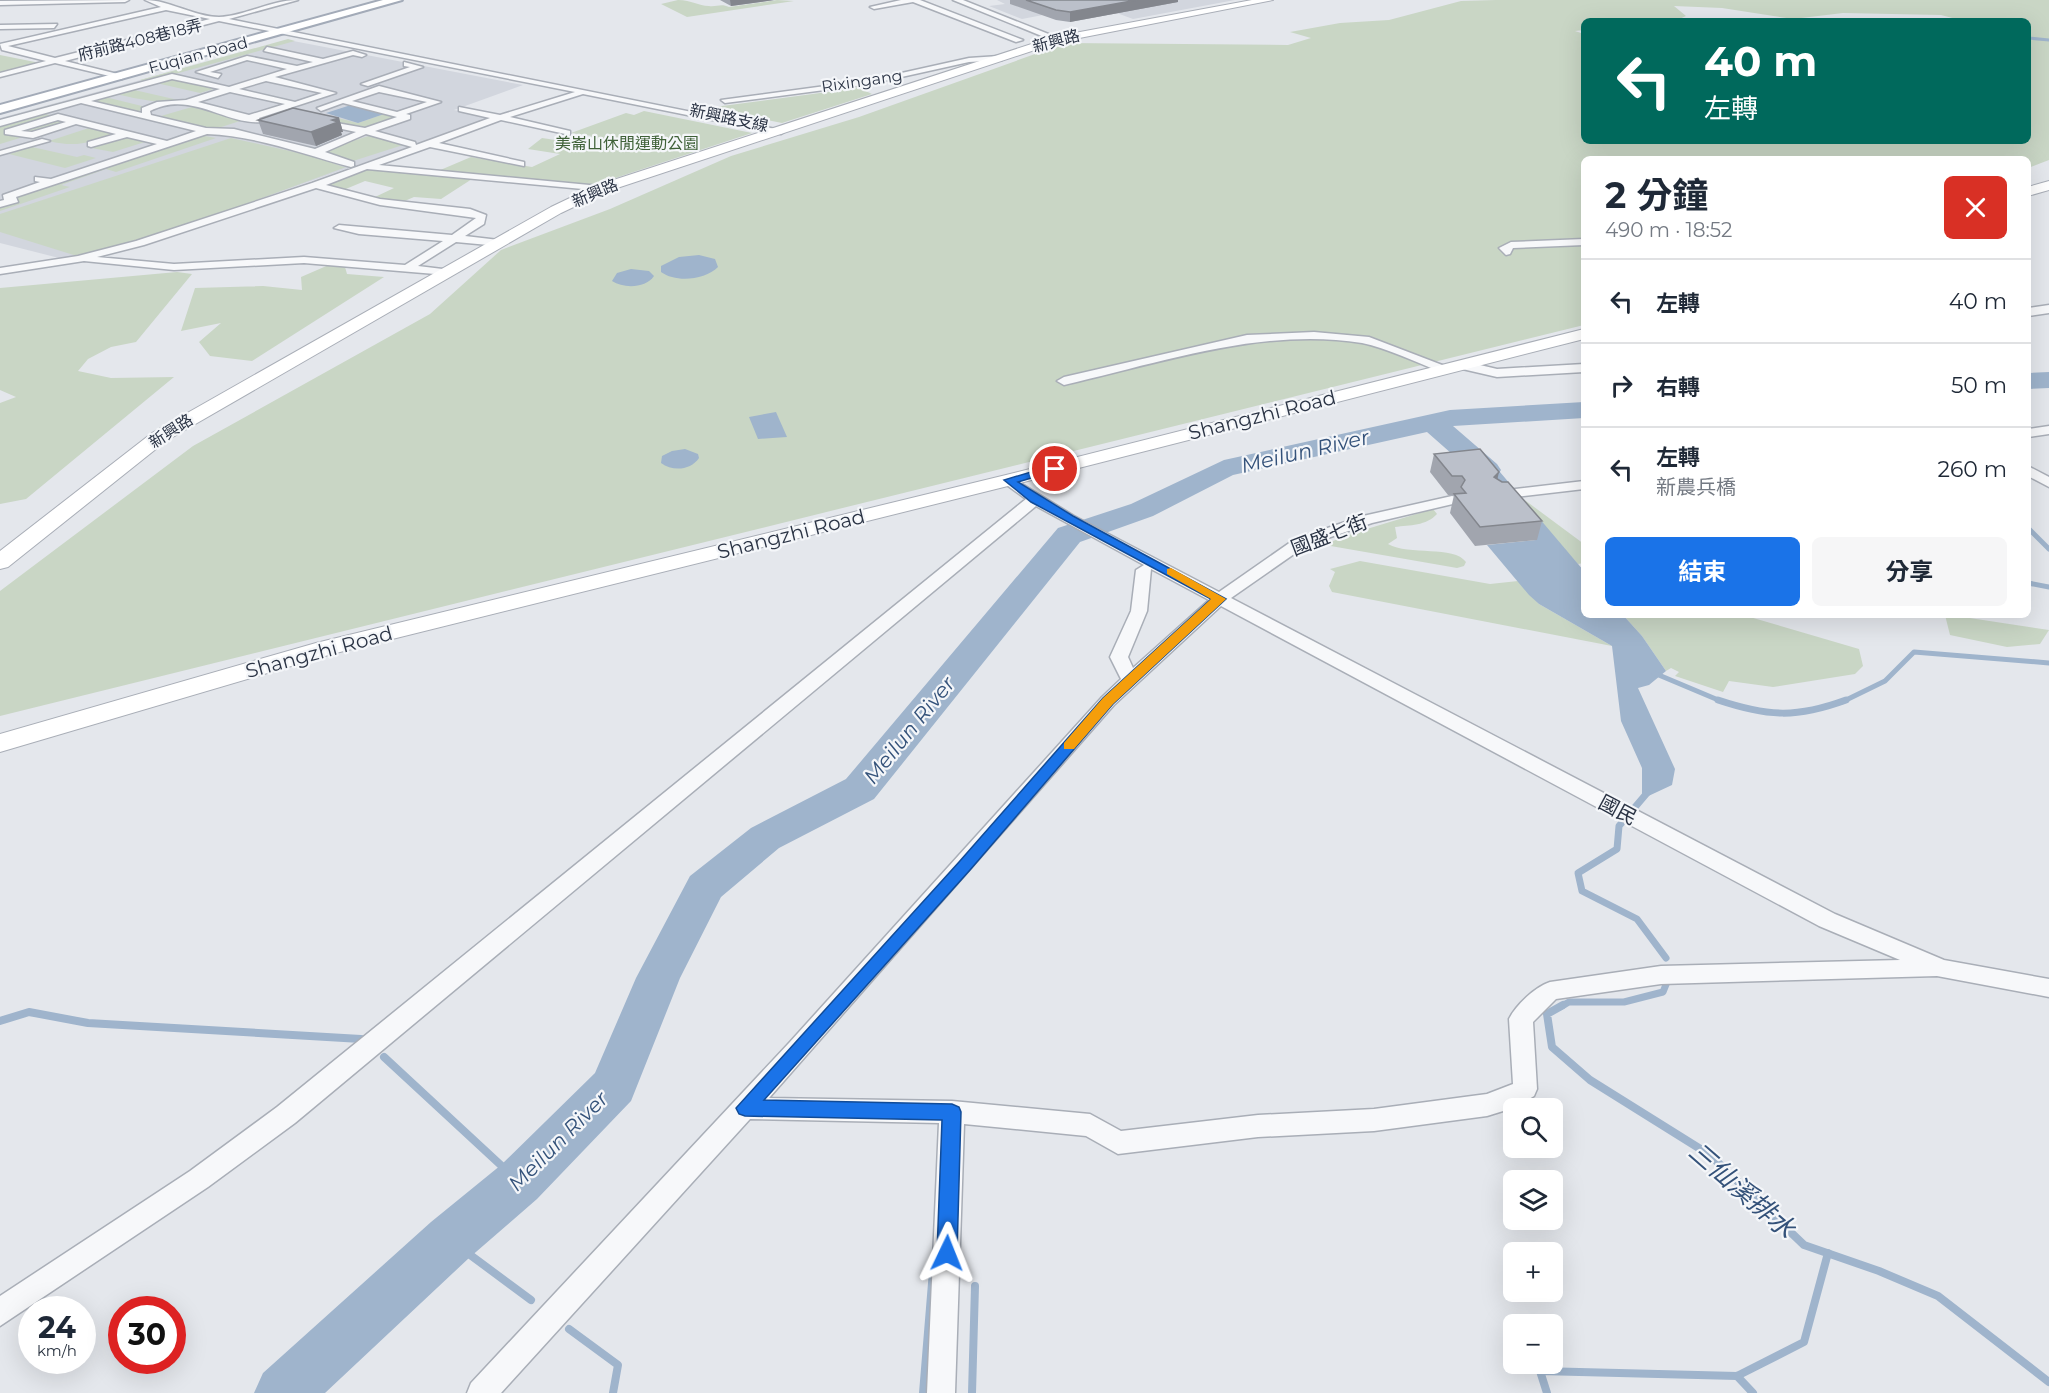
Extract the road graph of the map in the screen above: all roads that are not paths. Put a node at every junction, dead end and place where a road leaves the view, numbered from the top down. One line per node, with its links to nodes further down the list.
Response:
1 (125, 0): 8 (street)
2 (149, 0): 10 (street)
3 (294, 0): 14 (street, 府前路408巷18弄)
4 (396, 0): 17 (main road, Fuqian Road)
5 (914, 0): 9 (street); 12 (street)
6 (957, 0): 11 (street)
7 (1268, 0): 18 (street, 新興路)
8 (0, 3)
9 (874, 7)
10 (166, 8): 14 (street, 新興路支線); 15 (street)
11 (982, 10): 12 (street); 18 (street)
12 (953, 15): 13 (street); 19 (street)
13 (933, 18)
14 (221, 20): 17 (street, 新興路支線); 25 (street, 府前路408巷18弄)
15 (92, 25): 16 (street); 21 (street)
16 (0, 27)
17 (284, 32): 29 (main road, Fuqian Road); 34 (street, 新興路支線)
18 (1057, 39): 24 (street, 新興路)
19 (1019, 40)
20 (295, 41): 23 (street)
21 (0, 47): 25 (street)
22 (267, 49): 26 (street)
23 (353, 53): 26 (street); 35 (street)
24 (999, 58): 39 (street, Rixingang); 57 (street, 新興路)
25 (60, 60): 28 (street, 府前路408巷18弄); 29 (street)
26 (323, 61): 27 (street)
27 (296, 69): 30 (street); 31 (street)
28 (0, 75)
29 (119, 77): 32 (main road, Fuqian Road)
30 (266, 78): 31 (street); 35 (street)
31 (246, 83): 33 (street)
32 (72, 89): 36 (street); 45 (main road, Fuqian Road)
33 (229, 89): 36 (street); 42 (street); 43 (street)
34 (588, 91): 51 (street); 57 (street, 新興路支線)
35 (332, 93): 43 (street)
36 (104, 94): 37 (street); 40 (street)
37 (125, 99)
38 (342, 100): 47 (street); 48 (street); 48 (street)
39 (724, 100)
40 (80, 101): 49 (street); 55 (street)
41 (136, 101): 44 (street)
42 (189, 102): 44 (street); 49 (street); 52 (street)
43 (294, 104): 52 (street)
44 (153, 105): 49 (street)
45 (0, 108)
46 (462, 109): 51 (street)
47 (314, 110)
48 (400, 113): 60 (street)
49 (145, 115): 58 (street)
50 (304, 118): 60 (street)
51 (499, 118): 62 (street); 67 (street)
52 (254, 119): 54 (street); 59 (street)
53 (77, 122): 56 (street); 61 (street); 64 (street)
54 (275, 122)
55 (0, 123)
56 (93, 126): 63 (street); 66 (street)
57 (781, 130): 80 (street, 新興路)
58 (206, 131): 59 (street); 69 (street)
59 (222, 131): 72 (street)
60 (366, 131): 70 (street); 72 (street)
61 (4, 133): 64 (street)
62 (567, 133)
63 (127, 134): 65 (street); 68 (street)
64 (27, 137): 66 (street); 71 (street)
65 (152, 140): 69 (street); 76 (street)
66 (46, 141): 71 (street)
67 (426, 143): 74 (street); 75 (street)
68 (91, 144)
69 (169, 144): 77 (street)
70 (412, 144)
71 (2, 149)
72 (316, 152): 73 (street)
73 (351, 164)
74 (521, 164)
75 (363, 166): 79 (street); 80 (street)
76 (68, 169): 77 (street); 78 (street)
77 (81, 173): 78 (street)
78 (51, 183): 81 (street)
79 (316, 185): 83 (street); 87 (street)
80 (600, 189): 85 (street, 新興路)
81 (0, 204)
82 (339, 228): 83 (street)
83 (457, 237): 85 (street); 88 (street)
84 (1581, 242): 86 (street)
85 (499, 243): 90 (street, 新興路)
86 (1506, 252)
87 (78, 259): 88 (street); 89 (street)
88 (408, 268): 90 (street)
89 (0, 271)
90 (447, 272): 106 (street, 新興路)
91 (2049, 309): 92 (street)
92 (2031, 312)
93 (1581, 335): 94 (street, Shangzhi Road)
94 (1454, 367): 95 (street); 96 (street); 100 (street, Shangzhi Road)
95 (1581, 368)
96 (1064, 381)
97 (2049, 430): 98 (street)
98 (2031, 433)
99 (2031, 473): 101 (street)
100 (1009, 480): 104 (street, 國民); 110 (street, Shangzhi Road)
101 (2049, 483)
102 (1581, 485): 103 (street)
103 (1498, 495)
104 (1035, 500): 108 (street, 國民); 115 (street)
105 (1452, 500): 108 (street, 國盛七街)
106 (0, 562)
107 (1144, 570): 109 (street)
108 (1211, 594): 109 (street, 國盛七街); 111 (street, 國民)
109 (1130, 680): 113 (street, 國盛七街)
110 (0, 743)
111 (1941, 968): 112 (street, 國民); 114 (street)
112 (2049, 988)
113 (745, 1108): 114 (street); 116 (street, 國盛七街)
114 (952, 1112): 117 (street)
115 (0, 1312)
116 (481, 1393)
117 (942, 1393)

